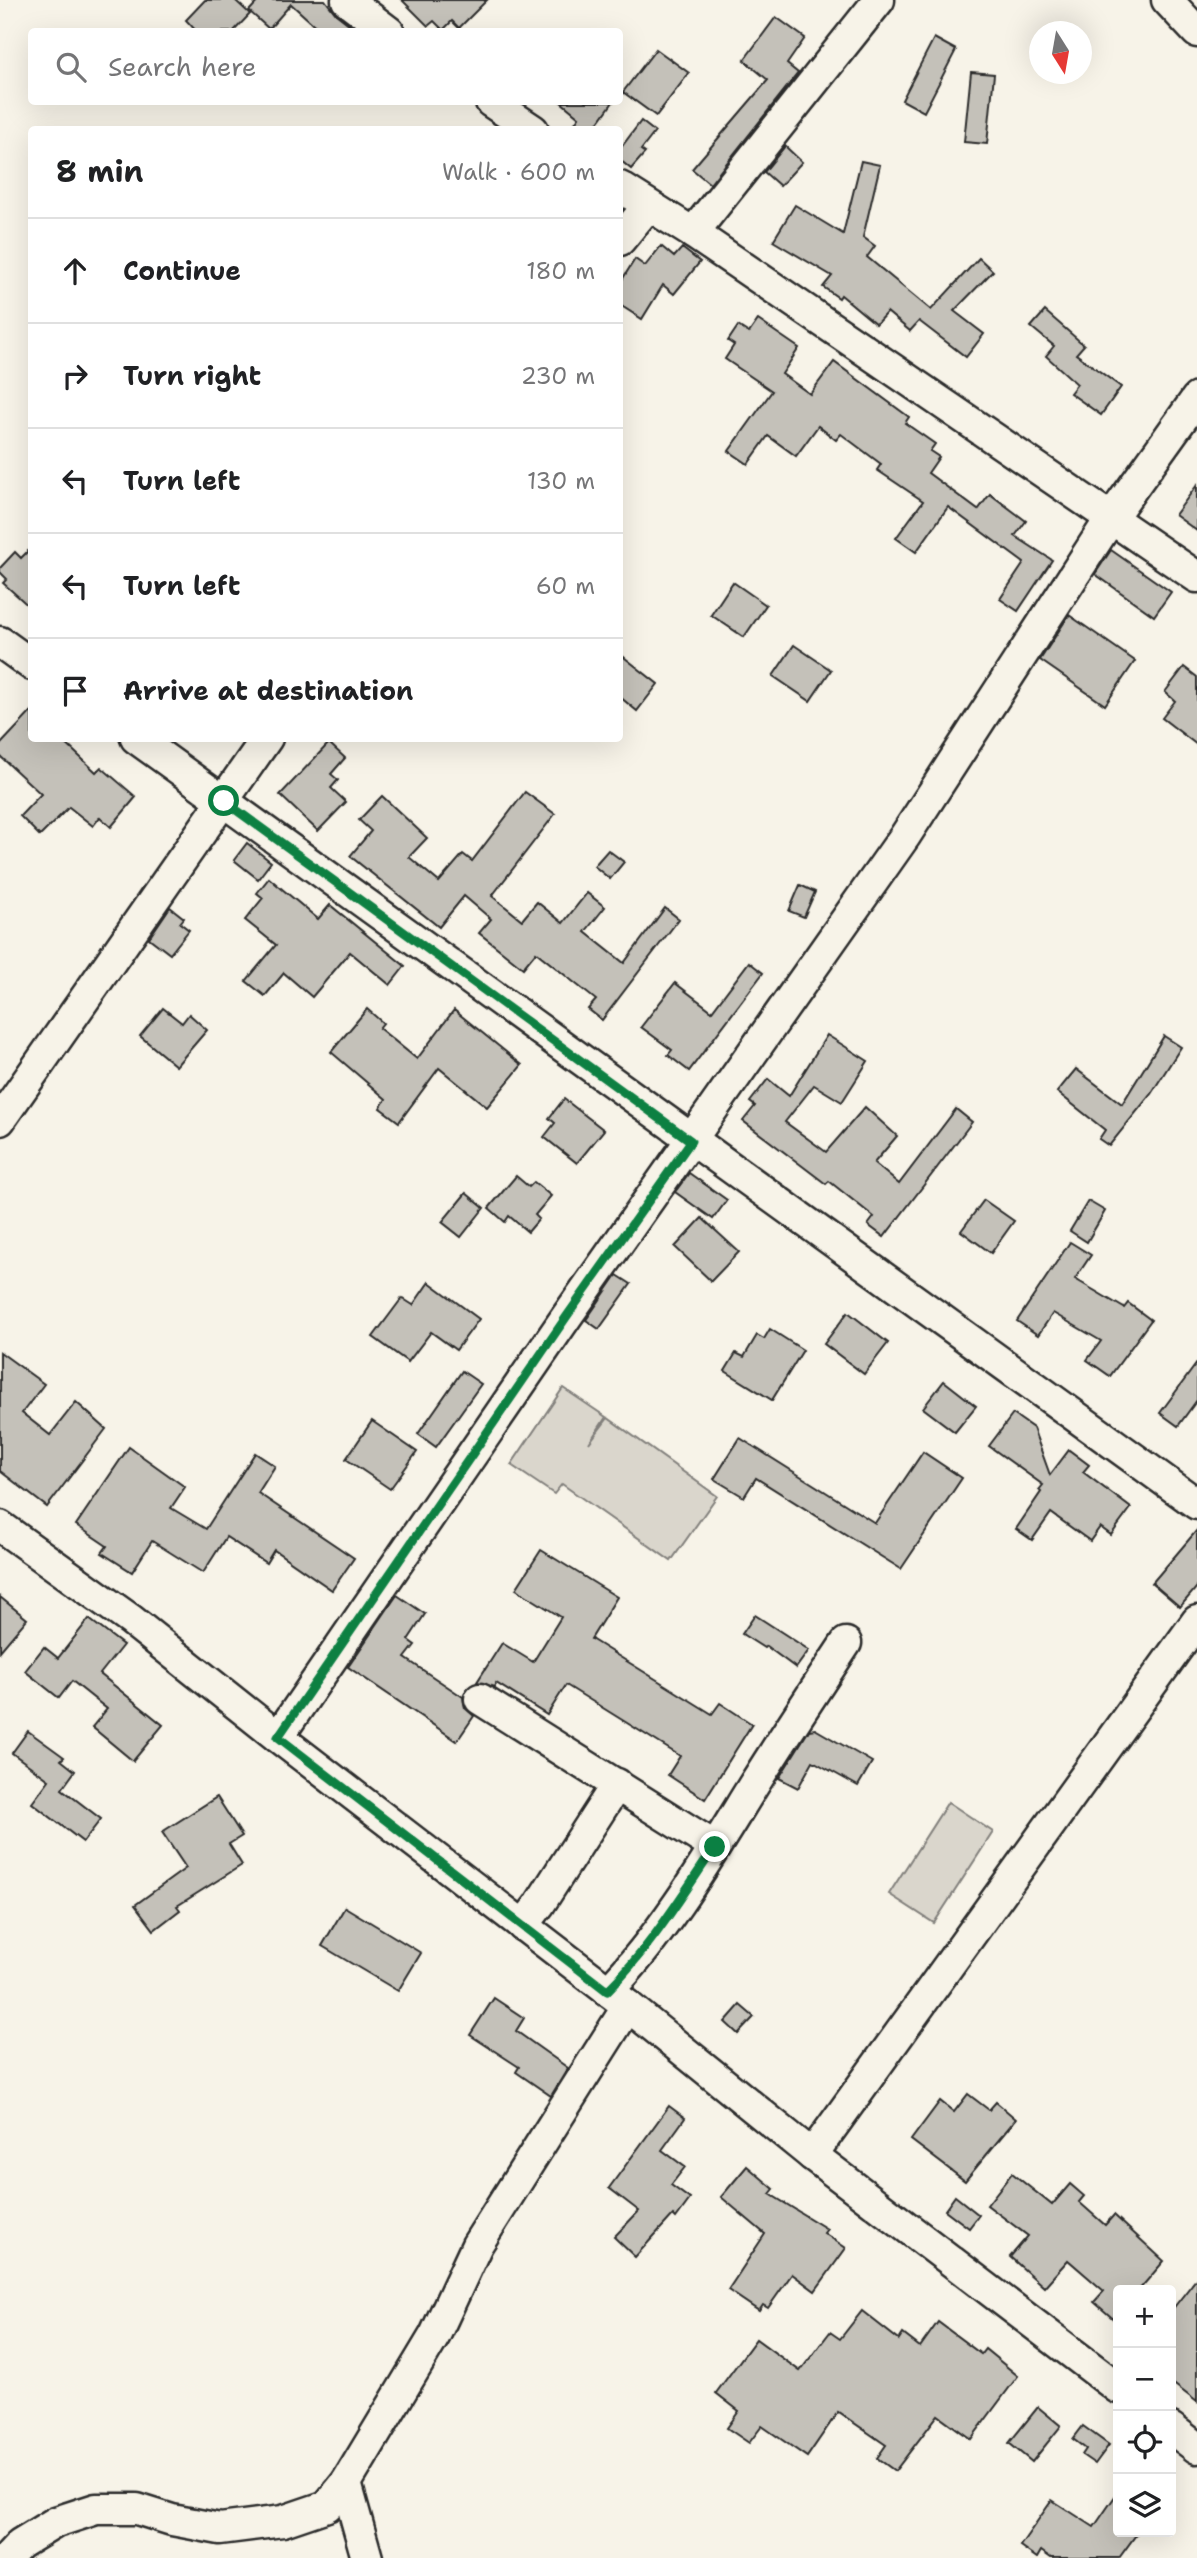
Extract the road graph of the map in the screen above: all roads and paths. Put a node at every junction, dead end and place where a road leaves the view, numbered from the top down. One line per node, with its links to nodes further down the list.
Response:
1 (347, 0): 4 (street)
2 (879, 0): 10 (street)
3 (1167, 0): 5 (street)
4 (385, 28)
5 (1197, 32)
6 (496, 105): 7 (street)
7 (527, 126)
8 (623, 189): 9 (street)
9 (648, 206): 10 (street); 11 (street)
10 (693, 233): 13 (street)
11 (623, 236)
12 (1197, 398): 13 (street)
13 (1111, 518): 14 (street); 21 (street)
14 (1197, 577)
15 (0, 642): 16 (street)
16 (28, 662)
17 (142, 742): 19 (street)
18 (264, 742): 19 (street)
19 (224, 801): 20 (street); 21 (street)
20 (0, 1120)
21 (691, 1141): 22 (street); 27 (street)
22 (1197, 1504)
23 (0, 1527): 27 (street)
24 (1197, 1621): 32 (street)
25 (846, 1643): 29 (street)
26 (480, 1699): 28 (street)
27 (278, 1737): 30 (street)
28 (617, 1784): 29 (street); 30 (street)
29 (715, 1847): 31 (street)
30 (523, 1926): 31 (street)
31 (618, 1999): 32 (street); 36 (street)
32 (812, 2155): 33 (street)
33 (1113, 2384)
34 (1176, 2432): 35 (street)
35 (1197, 2448)
36 (346, 2483): 37 (street); 38 (street)
37 (7, 2558)
38 (367, 2558)

